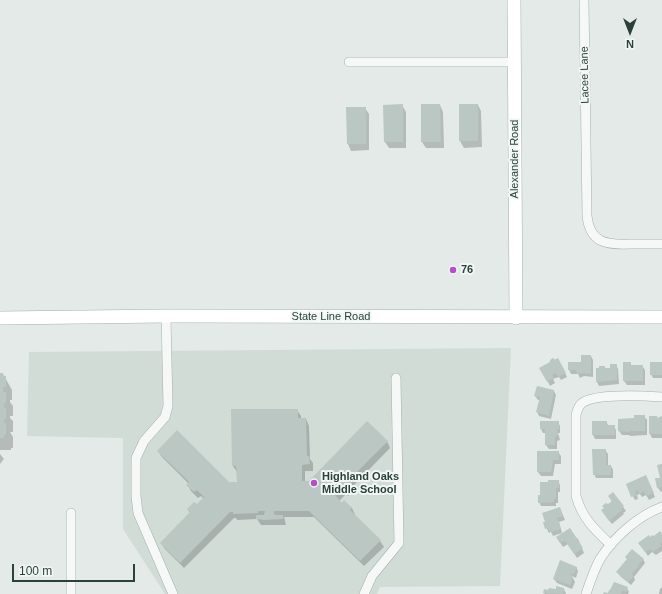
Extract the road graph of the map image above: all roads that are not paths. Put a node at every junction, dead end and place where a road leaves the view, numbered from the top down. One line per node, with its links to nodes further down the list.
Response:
1 (514, 0): 4 (street, Alexander Road)
2 (584, 0): 5 (street, Lacee Lane)
3 (349, 62): 4 (street)
4 (514, 62): 9 (street, Alexander Road)
5 (662, 244)
6 (166, 316): 8 (street, State Line Road); 9 (street, State Line Road); 16 (street)
7 (662, 317): 9 (street, State Line Road)
8 (0, 318)
9 (516, 318)
10 (396, 378): 17 (street)
11 (662, 397): 14 (street)
12 (662, 507): 14 (street)
13 (71, 513): 15 (street)
14 (611, 545): 18 (street)
15 (71, 594)
16 (173, 594)
17 (364, 594)
18 (586, 594)

